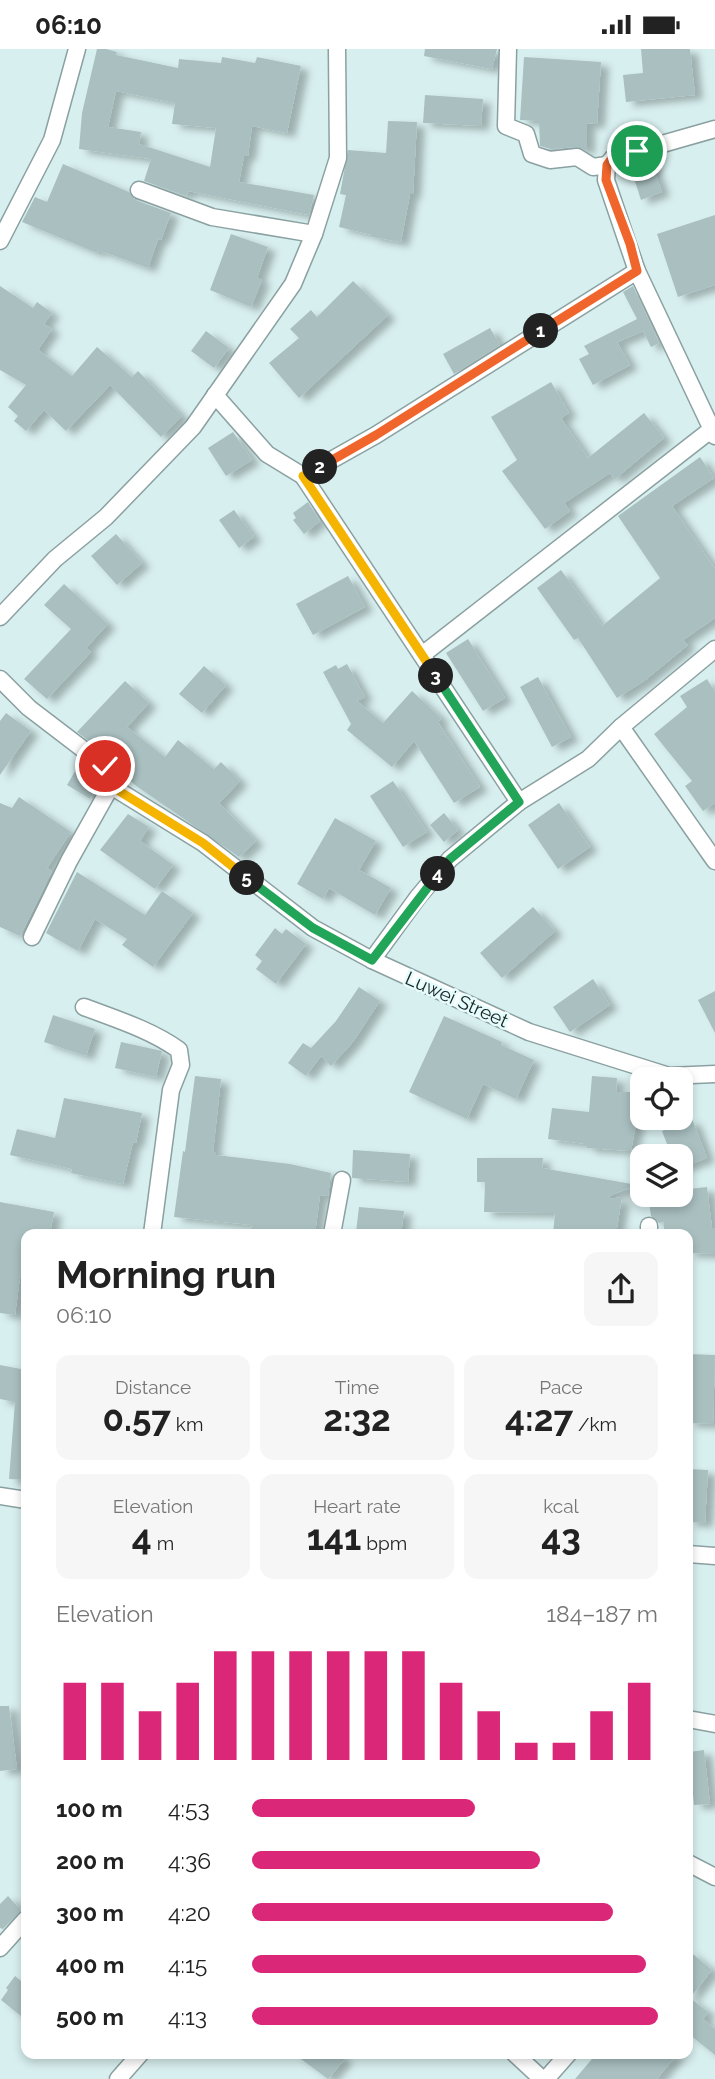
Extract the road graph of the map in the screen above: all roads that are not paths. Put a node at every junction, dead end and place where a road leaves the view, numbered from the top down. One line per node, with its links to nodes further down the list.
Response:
1 (77, 49): 8 (street)
2 (332, 49): 7 (street)
3 (508, 49): 5 (street)
4 (715, 129): 5 (street)
5 (607, 165): 9 (street)
6 (139, 190): 7 (street)
7 (314, 234): 10 (street)
8 (0, 241)
9 (637, 271): 11 (street); 12 (street)
10 (215, 395): 12 (street); 13 (street)
11 (714, 432): 15 (street)
12 (303, 476): 15 (street)
13 (0, 617)
14 (715, 649): 17 (street)
15 (422, 655): 19 (street)
16 (0, 679): 18 (street, Luwei Street)
17 (621, 727): 19 (street); 20 (street)
18 (111, 786): 21 (street); 22 (street, Luwei Street)
19 (519, 802): 22 (street)
20 (715, 861)
21 (32, 937)
22 (372, 960): 24 (street, Luwei Street)
23 (84, 1007): 26 (street)
24 (715, 1074)
25 (342, 1180): 27 (street)
26 (153, 1229)
27 (332, 1229)
28 (0, 1496): 29 (street)
29 (21, 1499)
30 (693, 1554): 31 (street)
31 (715, 1556)
32 (693, 1720): 33 (street)
33 (715, 1724)
34 (693, 1866): 35 (street)
35 (715, 1877)
36 (21, 1925): 37 (street)
37 (0, 1948)
38 (136, 2059): 41 (street)
39 (521, 2059): 42 (street)
40 (563, 2059): 42 (street)
41 (118, 2079)
42 (544, 2079)

